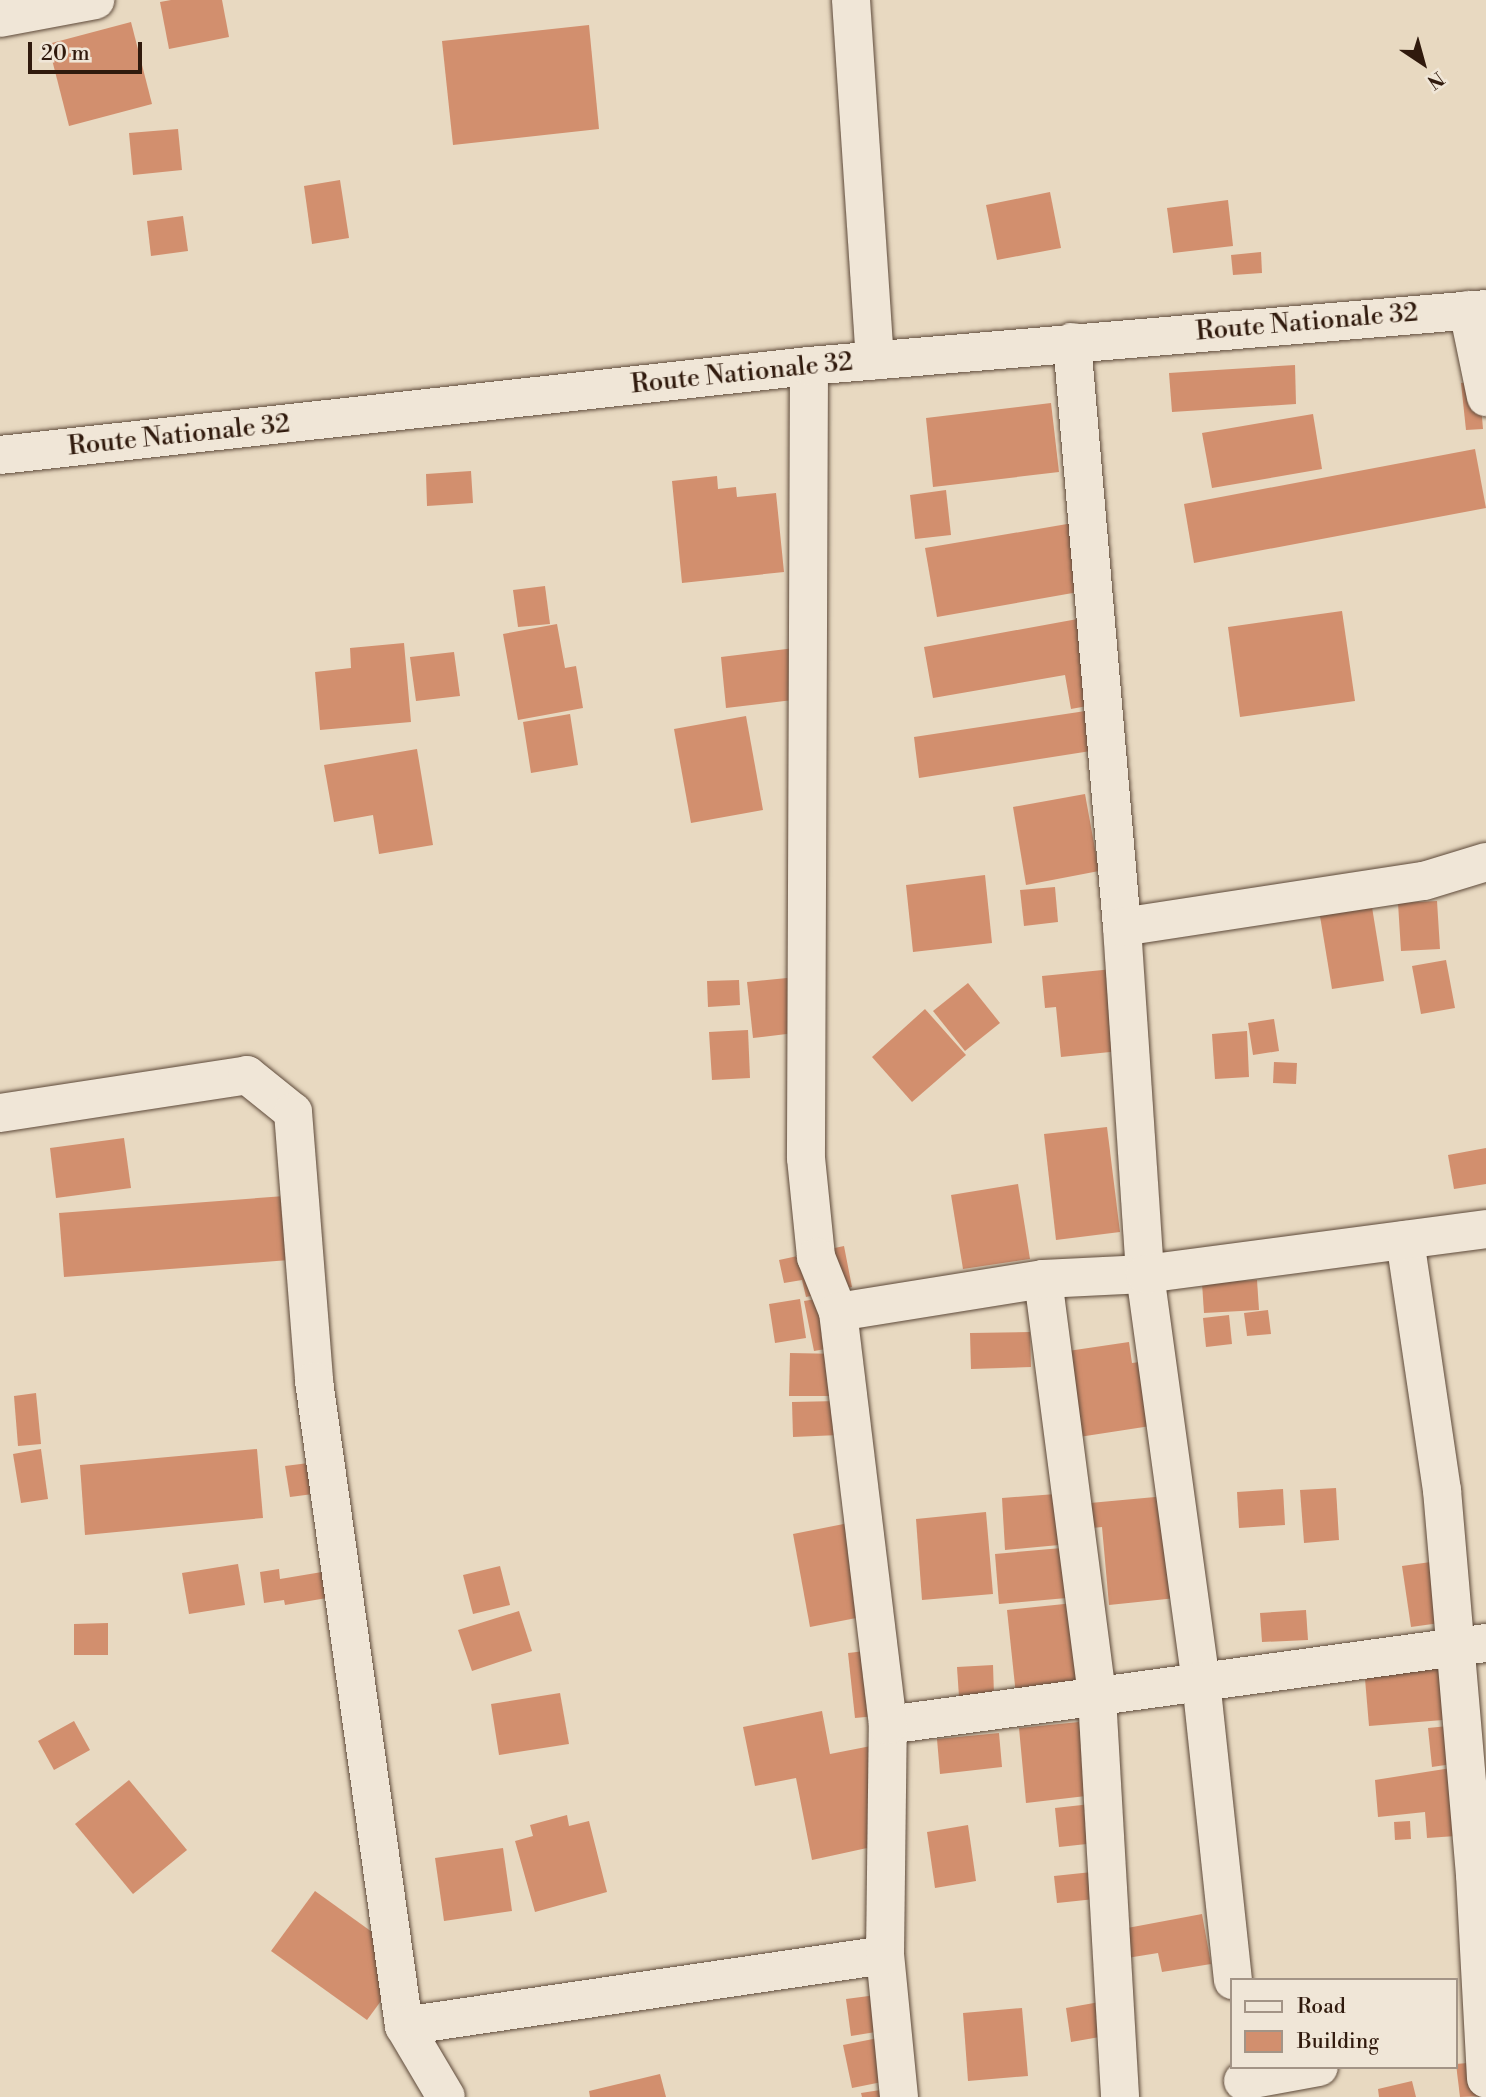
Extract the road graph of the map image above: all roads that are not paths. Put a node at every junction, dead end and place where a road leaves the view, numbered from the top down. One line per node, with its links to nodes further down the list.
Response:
1 (95, 0): 3 (street)
2 (852, 0): 6 (street)
3 (0, 18)
4 (1477, 309): 5 (street, Route Nationale 32); 8 (street)
5 (1072, 342): 6 (street, Route Nationale 32); 11 (street)
6 (875, 360): 7 (street, Route Nationale 32)
7 (809, 366): 9 (street, Route Nationale 32); 17 (street)
8 (1486, 397)
9 (0, 455)
10 (1486, 862): 11 (street)
11 (1122, 927): 15 (street)
12 (0, 1113): 24 (street)
13 (1486, 1229): 14 (street)
14 (1405, 1240): 15 (street); 18 (street)
15 (1145, 1274): 16 (street); 19 (street)
16 (1044, 1279): 17 (street); 20 (street)
17 (838, 1312): 21 (street)
18 (1470, 1646): 19 (street); 25 (street)
19 (1201, 1681): 20 (street); 23 (street)
20 (1097, 1697): 21 (street); 31 (street)
21 (888, 1724): 22 (street)
22 (885, 1955): 24 (street); 30 (street)
23 (1233, 1978)
24 (404, 2026): 29 (street)
25 (1474, 2039): 27 (street)
26 (1309, 2069): 28 (street)
27 (1486, 2079)
28 (1243, 2082)
29 (446, 2097)
30 (899, 2097)
31 (1120, 2097)

